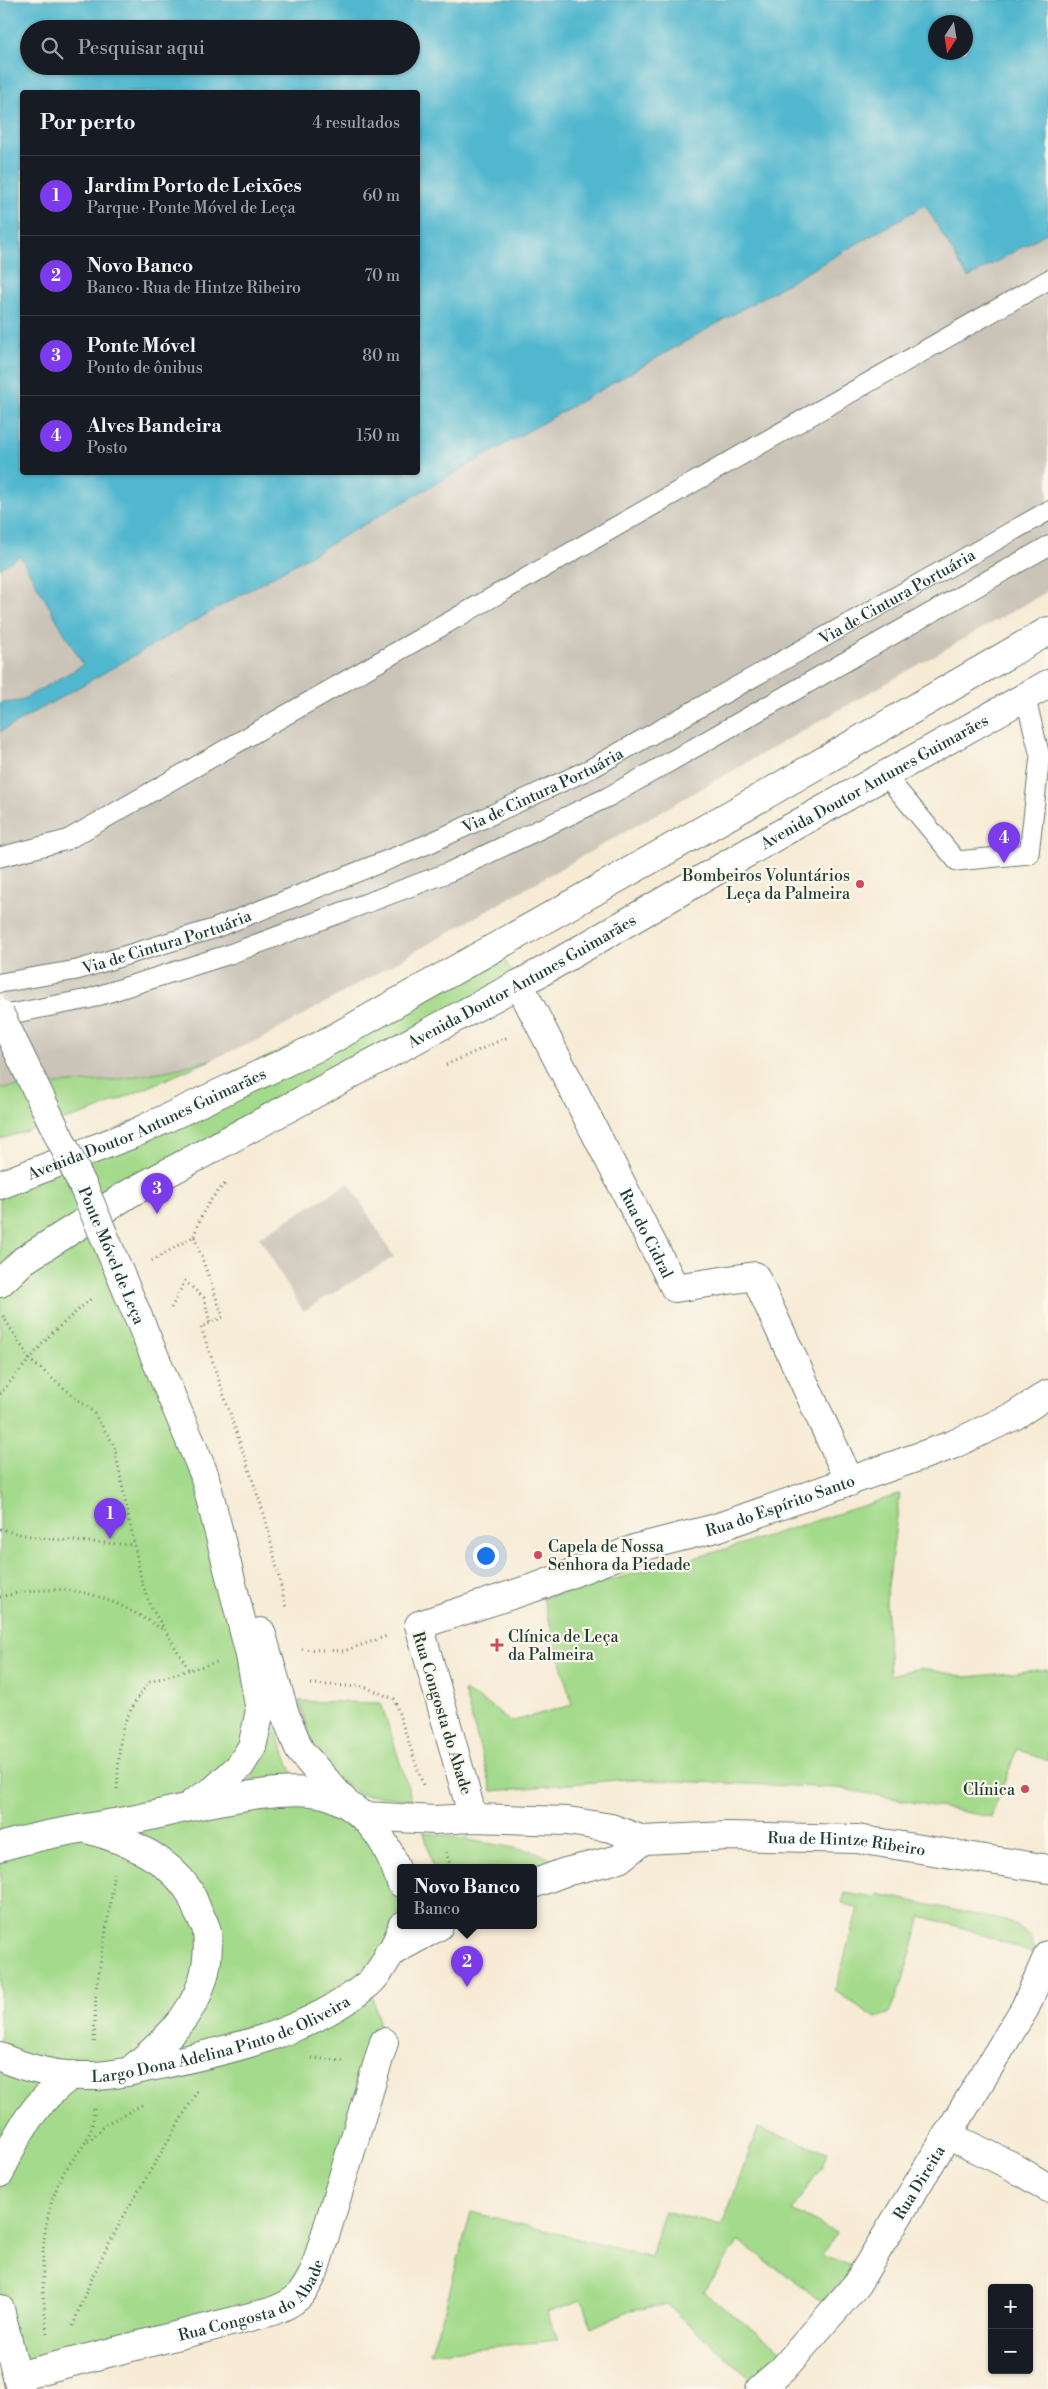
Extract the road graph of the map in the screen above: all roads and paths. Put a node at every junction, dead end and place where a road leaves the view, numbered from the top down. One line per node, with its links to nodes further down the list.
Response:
1 (1048, 280): 9 (lane)
2 (1048, 511): 11 (lane, Via de Cintura Portuária)
3 (1048, 546): 13 (lane, Via de Cintura Portuária)
4 (1048, 631): 7 (main road, Avenida Doutor Antunes Guimarães)
5 (1037, 690): 6 (main road, Avenida Doutor Antunes Guimarães); 6 (lane)
6 (885, 775): 8 (main road, Avenida Doutor Antunes Guimarães)
7 (765, 795): 8 (main road); 10 (main road, Avenida Doutor Antunes Guimarães)
8 (786, 831): 12 (main road, Avenida Doutor Antunes Guimarães)
9 (0, 857)
10 (497, 947): 12 (main road, Rua do Cidral); 17 (main road, Avenida Doutor Antunes Guimarães)
11 (0, 983)
12 (519, 984): 14 (main road, Rua do Cidral); 19 (main road, Avenida Doutor Antunes Guimarães)
13 (0, 1015): 33 (main road, Ponte Móvel de Leça, bridge)
14 (540, 1022): 15 (path); 26 (main road, Rua do Cidral)
15 (443, 1066)
16 (227, 1181): 18 (path)
17 (0, 1185)
18 (194, 1236)
19 (0, 1283)
20 (0, 1308): 23 (path)
21 (168, 1315): 22 (path)
22 (210, 1323)
23 (30, 1360): 24 (path); 28 (path)
24 (0, 1394)
25 (1048, 1394): 26 (main road, Rua do Espírito Santo)
26 (850, 1482): 30 (main road, Rua do Espírito Santo)
27 (0, 1529): 28 (path)
28 (134, 1545): 31 (path)
29 (0, 1597): 31 (path)
30 (418, 1625): 32 (path, Rua Congosta do Abade); 38 (main road, Rua Congosta do Abade)
31 (168, 1632): 33 (path)
32 (294, 1648)
33 (258, 1652): 36 (main road); 37 (main road, Ponte Móvel de Leça)
34 (307, 1683): 35 (path)
35 (424, 1790)
36 (357, 1811): 37 (main road); 38 (main road, Rua de Hintze Ribeiro); 43 (main road)
37 (172, 1812): 39 (main road)
38 (473, 1818): 40 (main road, Rua de Hintze Ribeiro)
39 (83, 1828): 41 (main road); 51 (main road)
40 (643, 1840): 42 (main road, Rua de Hintze Ribeiro); 44 (main road)
41 (8, 1844)
42 (1048, 1869)
43 (397, 1873)
44 (537, 1882)
45 (401, 1929): 47 (main road, Largo Dona Adelina Pinto de Oliveira)
46 (434, 1929): 47 (main road)
47 (388, 1954): 51 (main road, Largo Dona Adelina Pinto de Oliveira)
48 (1048, 1955): 54 (main road, Rua Direita)
49 (384, 2042): 58 (main road, Rua Congosta do Abade)
50 (0, 2057): 52 (main road, Largo Dona Adelina Pinto de Oliveira)
51 (130, 2071): 52 (main road, Largo Dona Adelina Pinto de Oliveira)
52 (83, 2076): 55 (main road); 58 (path)
53 (201, 2084): 58 (path)
54 (947, 2134): 56 (main road); 60 (main road, Rua Direita)
55 (0, 2173)
56 (1048, 2188)
57 (0, 2309): 59 (main road)
58 (59, 2365): 59 (main road, Rua Congosta do Abade)
59 (18, 2382)
60 (760, 2389)

